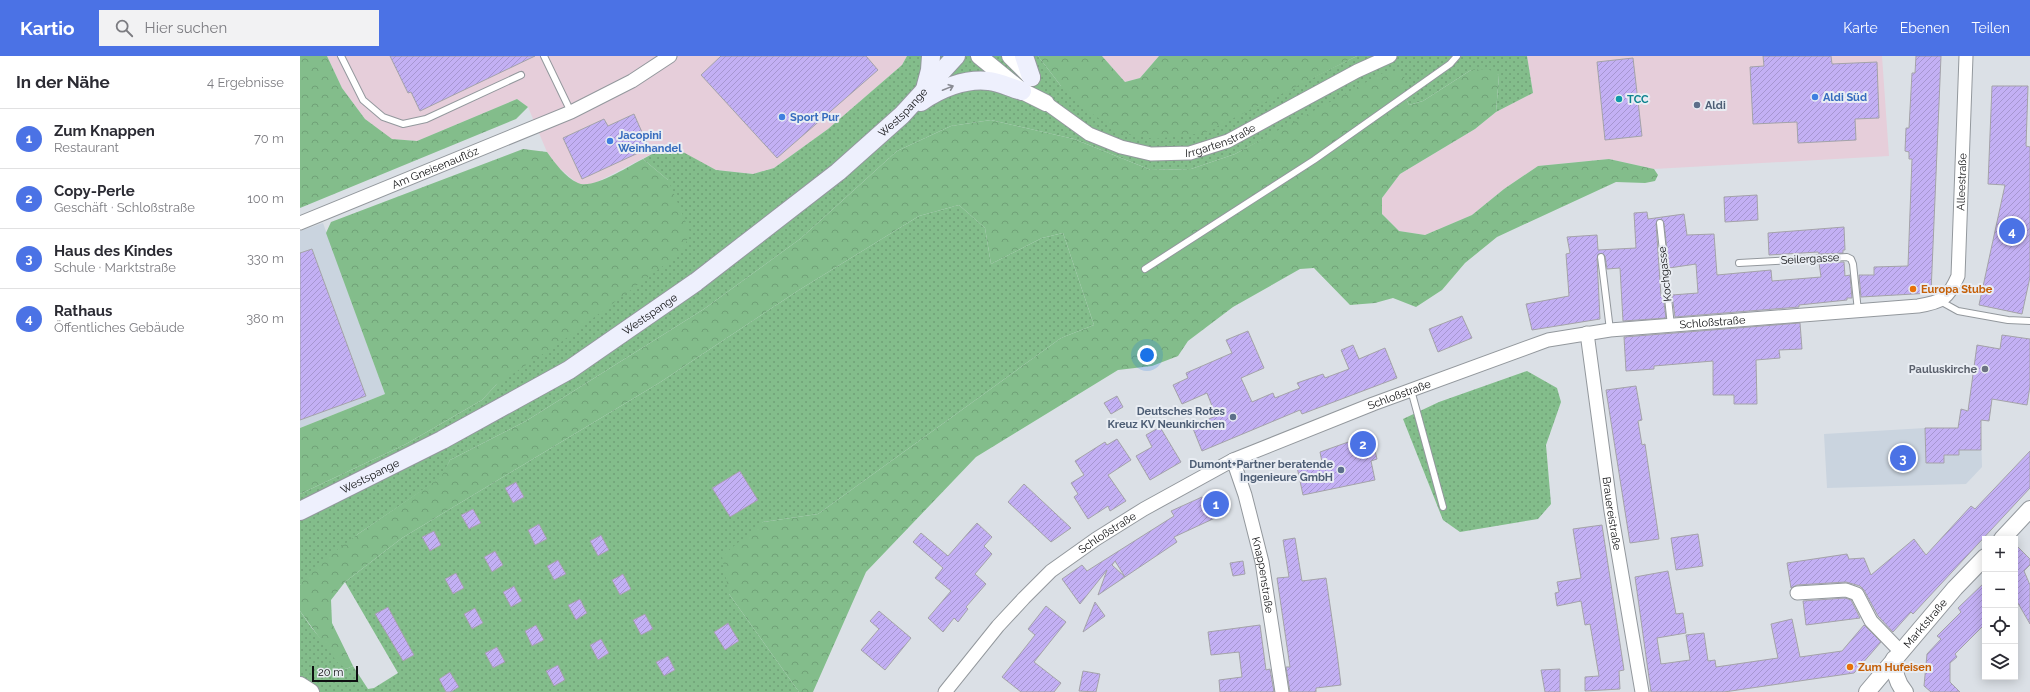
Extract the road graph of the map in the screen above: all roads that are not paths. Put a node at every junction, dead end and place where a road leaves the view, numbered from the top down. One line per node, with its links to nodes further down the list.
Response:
1 (341, 56): 12 (lane)
2 (544, 56): 16 (lane)
3 (670, 56): 16 (street, Am Gneisenauflöz)
4 (931, 56): 14 (main road)
5 (956, 56): 14 (main road, Westspange)
6 (979, 56): 13 (street, Irrgartenstraße)
7 (1010, 56): 13 (street, Irrgartenstraße)
8 (1024, 56): 13 (main road)
9 (1390, 56): 15 (street, Irrgartenstraße)
10 (1457, 56): 22 (lane)
11 (1966, 56): 23 (street, Alleestraße)
12 (521, 74)
13 (1026, 84): 15 (street, Irrgartenstraße); 17 (main road, one-way to 13)
14 (924, 90): 17 (main road, Westspange)
15 (1046, 103)
16 (571, 112): 18 (street, Am Gneisenauflöz)
17 (902, 115): 33 (main road, Westspange)
18 (300, 223)
19 (1660, 223): 26 (lane, Kochgasse)
20 (1601, 257): 27 (lane)
21 (1739, 263): 24 (lane, Seilergasse)
22 (1145, 269)
23 (1940, 301): 24 (street, Schloßstraße); 25 (lane)
24 (1858, 311): 26 (street, Schloßstraße)
25 (2030, 321)
26 (1671, 326): 27 (street, Schloßstraße)
27 (1610, 330): 28 (street, Schloßstraße)
28 (1587, 333): 29 (street, Schloßstraße); 42 (street, Brauereistraße)
29 (1411, 390): 30 (street, Schloßstraße); 31 (lane)
30 (1233, 460): 40 (street, Schloßstraße); 41 (street, Knappenstraße)
31 (1442, 507)
32 (2030, 509): 34 (street)
33 (300, 511)
34 (2005, 536)
35 (1982, 560): 37 (street, Marktstraße)
36 (1797, 593): 37 (street)
37 (1898, 655): 43 (street, Marktstraße); 44 (street)
38 (300, 685): 39 (street)
39 (311, 692)
40 (945, 692)
41 (1282, 692)
42 (1642, 692)
43 (1867, 692)
44 (1905, 692)

